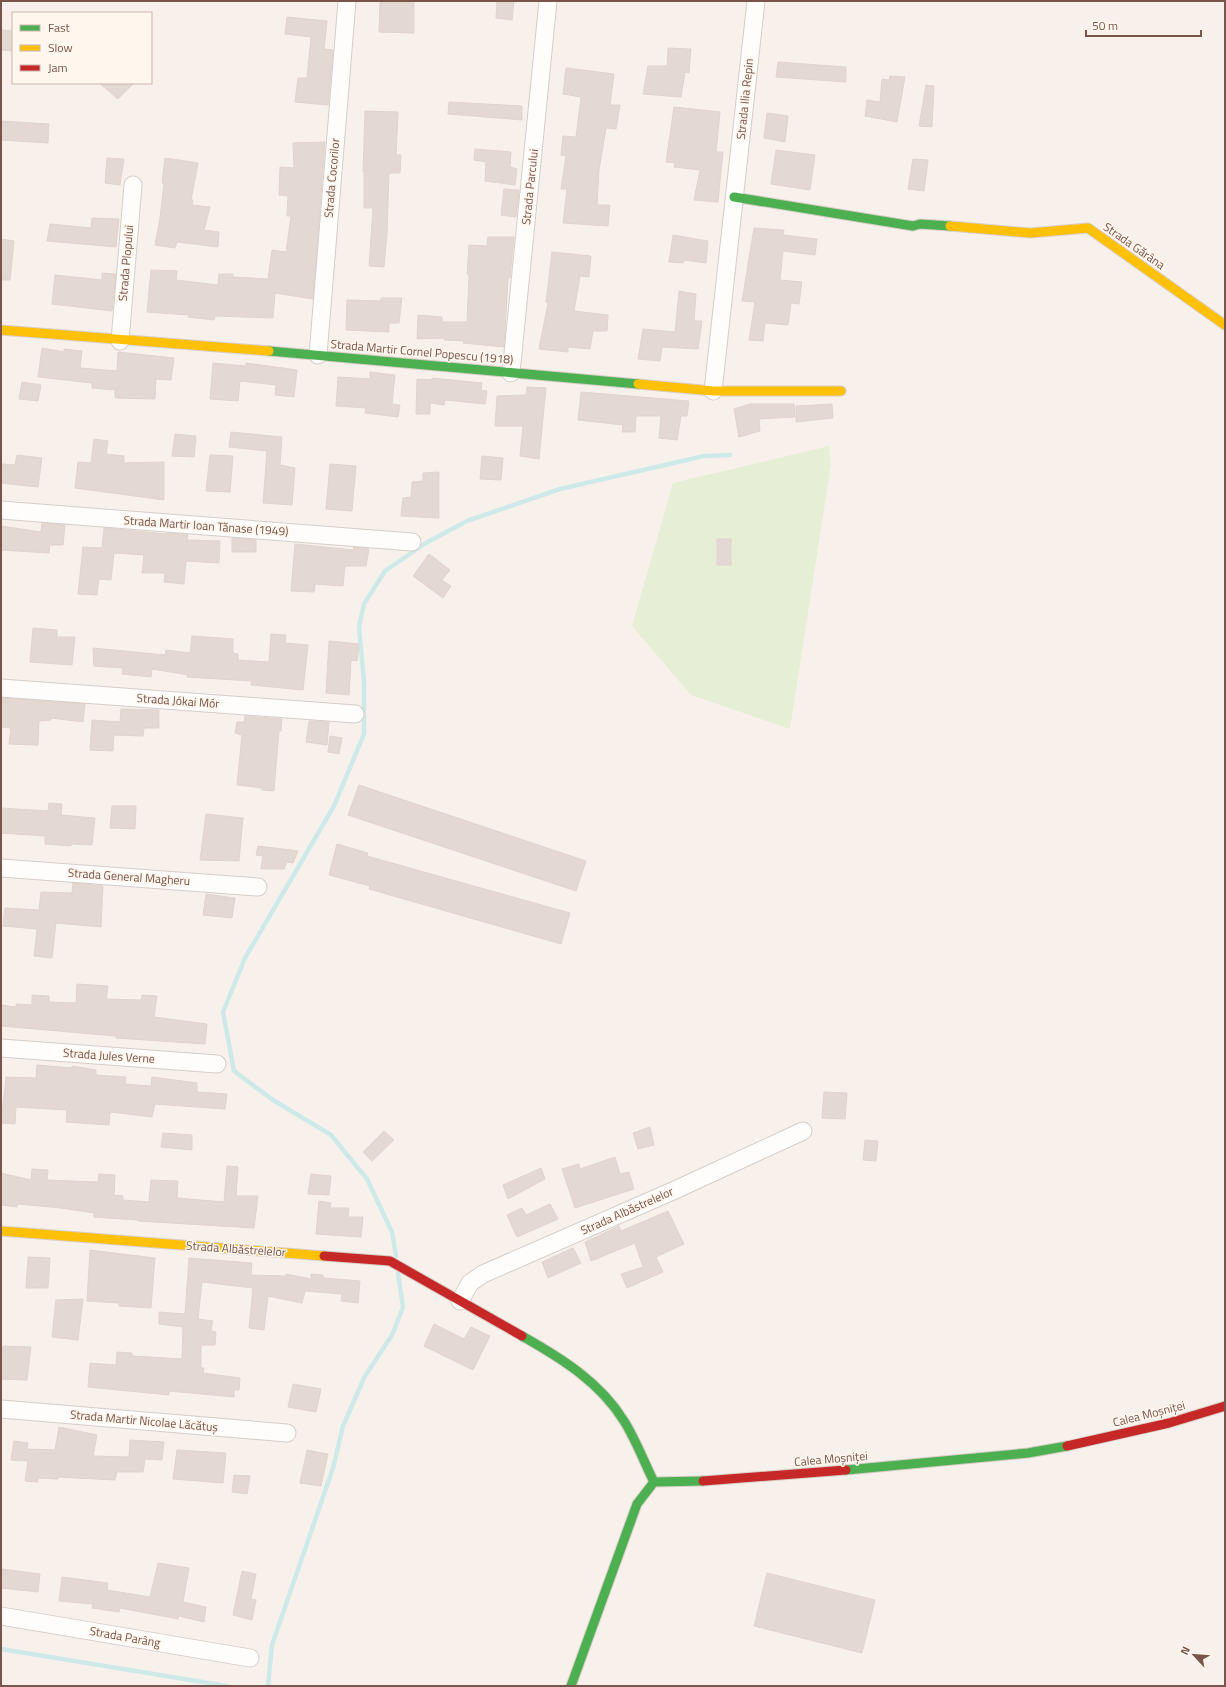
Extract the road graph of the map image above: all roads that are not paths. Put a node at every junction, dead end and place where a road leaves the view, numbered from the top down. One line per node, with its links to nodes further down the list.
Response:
1 (347, 1): 9 (street, Strada Cocorilor)
2 (548, 1): 10 (street, Strada Parcului)
3 (756, 1): 5 (street, Strada Ilia Repin)
4 (133, 185): 8 (street, Strada Plopului)
5 (734, 197): 6 (street, Strada Gărâna); 11 (street, Strada Ilia Repin)
6 (1225, 325)
7 (1, 330): 8 (street, Strada Martir Cornel Popescu (1918))
8 (120, 341): 9 (street, Strada Martir Cornel Popescu (1918))
9 (318, 355): 10 (street, Strada Martir Cornel Popescu (1918))
10 (511, 372): 11 (street, Strada Martir Cornel Popescu (1918))
11 (713, 391): 12 (street, Strada Martir Cornel Popescu (1918))
12 (840, 391)
13 (1, 510): 14 (street, Strada Martir Ioan Tănase (1949))
14 (412, 542)
15 (1, 688): 16 (street, Strada Jókai Mór)
16 (355, 714)
17 (1, 868): 18 (street, Strada General Magheru)
18 (258, 887)
19 (1, 1048): 20 (street, Strada Jules Verne)
20 (217, 1064)
21 (803, 1131): 23 (street, Strada Albăstrelelor)
22 (1, 1231): 23 (street, Strada Albăstrelelor)
23 (460, 1301): 27 (street, Strada Albăstrelelor)
24 (1225, 1406): 27 (street, Calea Moșniței)
25 (1, 1409): 26 (street, Strada Martir Nicolae Lăcătuș)
26 (287, 1433)
27 (654, 1482): 30 (street)
28 (1, 1616): 29 (street, Strada Parâng)
29 (250, 1658)
30 (571, 1686)

